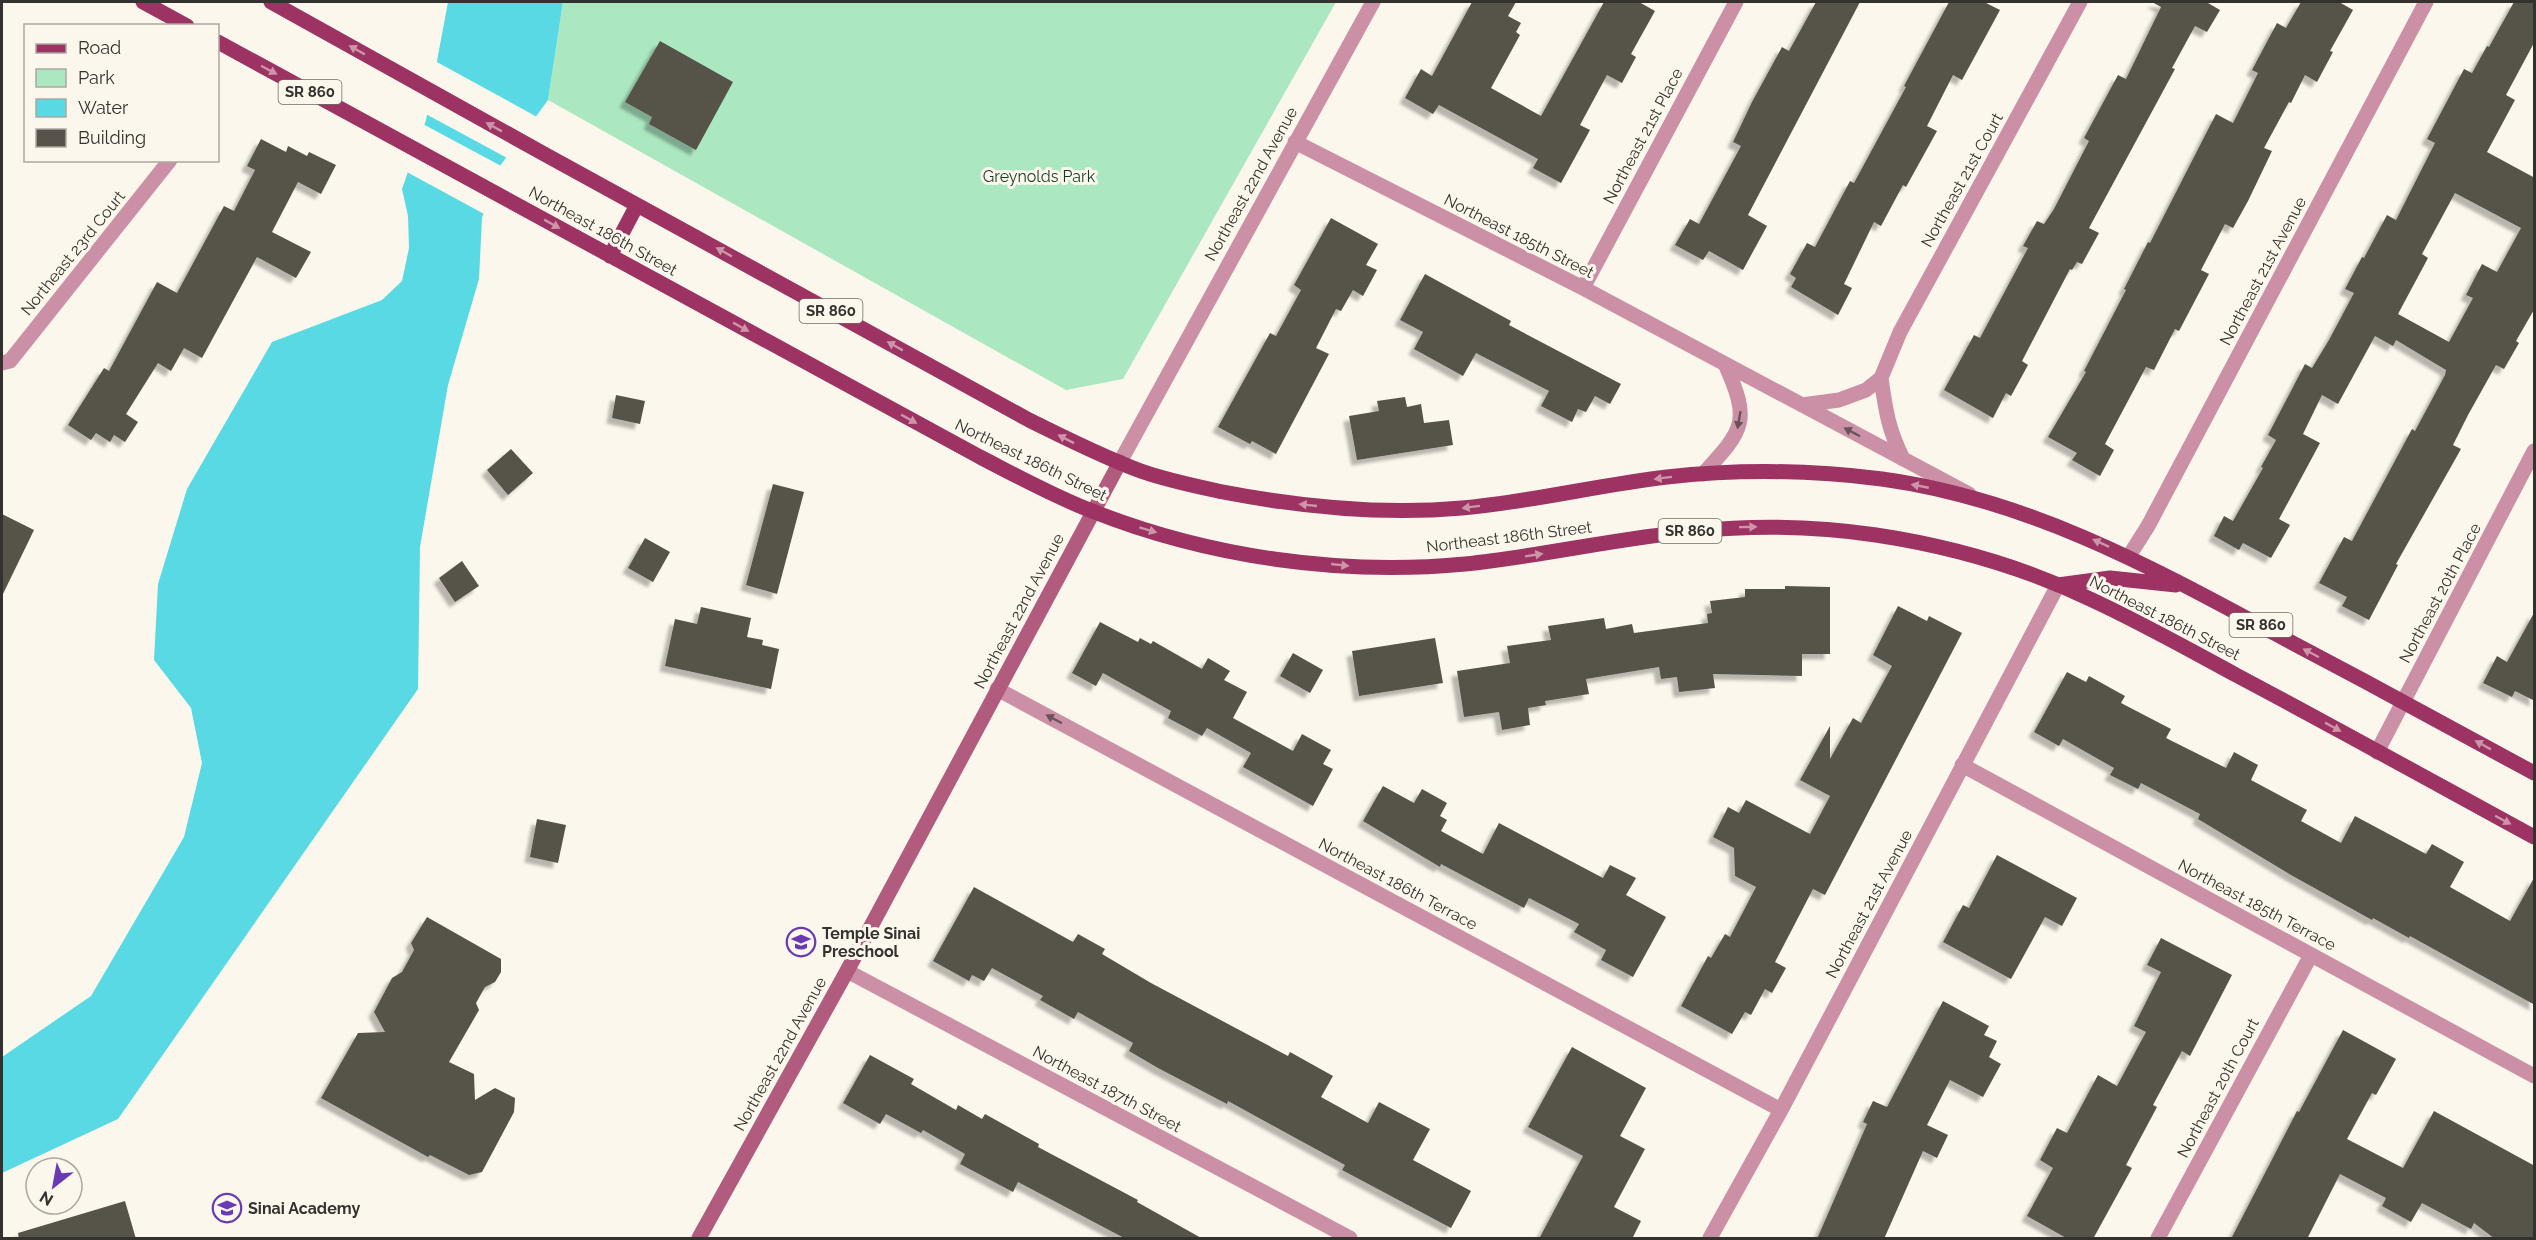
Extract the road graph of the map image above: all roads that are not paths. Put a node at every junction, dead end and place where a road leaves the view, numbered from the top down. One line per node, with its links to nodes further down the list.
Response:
1 (142, 2): 7 (main road)
2 (271, 2): 11 (main road, Northeast 186th Street / SR 860, one-way to 2)
3 (1373, 2): 9 (street, Northeast 22nd Avenue)
4 (1736, 2): 13 (street, Northeast 21st Place)
5 (2080, 2): 16 (street, Northeast 21st Court)
6 (2426, 2): 24 (street, Northeast 21st Avenue)
7 (183, 24)
8 (219, 47): 12 (main road, Northeast 186th Street / SR 860, one-way to 12)
9 (1295, 142): 13 (street, Northeast 185th Street); 20 (street, Northeast 22nd Avenue)
10 (168, 162): 14 (street, Northeast 23rd Court)
11 (638, 205): 12 (main road); 20 (main road, Northeast 186th Street / SR 860, one-way to 11)
12 (610, 256): 23 (main road, Northeast 186th Street / SR 860, one-way to 23)
13 (1582, 288): 15 (street, Northeast 185th Street)
14 (2, 363)
15 (1725, 364): 17 (street, Northeast 185th Street); 21 (street, one-way to 21)
16 (1881, 378): 17 (street); 19 (street, Northeast 21st Court)
17 (1802, 405): 19 (street, Northeast 185th Street, one-way to 17)
18 (2535, 452): 28 (street, Northeast 20th Place)
19 (1903, 459): 22 (street, Northeast 185th Street)
20 (1120, 462): 21 (main road, Northeast 186th Street / SR 860, one-way to 20); 23 (street, Northeast 22nd Avenue)
21 (1703, 474): 22 (main road, Northeast 186th Street / SR 860, one-way to 21)
22 (1977, 499): 24 (main road, Northeast 186th Street / SR 860, one-way to 22)
23 (1093, 512): 25 (main road, Northeast 186th Street / SR 860, one-way to 25); 27 (street, Northeast 22nd Avenue)
24 (2129, 556): 26 (main road, Northeast 186th Street / SR 860)
25 (2058, 585): 26 (main road); 29 (main road, Northeast 186th Street / SR 860, one-way to 29); 30 (street, Northeast 21st Avenue)
26 (2190, 588): 28 (main road, Northeast 186th Street / SR 860, one-way to 26)
27 (997, 689): 34 (street, Northeast 22nd Avenue); 36 (street, Northeast 186th Terrace, one-way to 27)
28 (2403, 702): 29 (street, Northeast 20th Place); 31 (main road, Northeast 186th Street / SR 860, one-way to 28)
29 (2377, 752): 32 (main road, Northeast 186th Street / SR 860, one-way to 32)
30 (1962, 765): 33 (street, Northeast 185th Terrace); 36 (street, Northeast 21st Avenue)
31 (2535, 773)
32 (2535, 837)
33 (2311, 955): 35 (street, Northeast 185th Terrace); 40 (street, Northeast 20th Court)
34 (846, 970): 37 (street, Northeast 22nd Avenue); 38 (street, Northeast 187th Street)
35 (2535, 1076)
36 (1781, 1110): 39 (street, Northeast 21st Avenue)
37 (699, 1239)
38 (1350, 1239)
39 (1710, 1239)
40 (2158, 1239)

